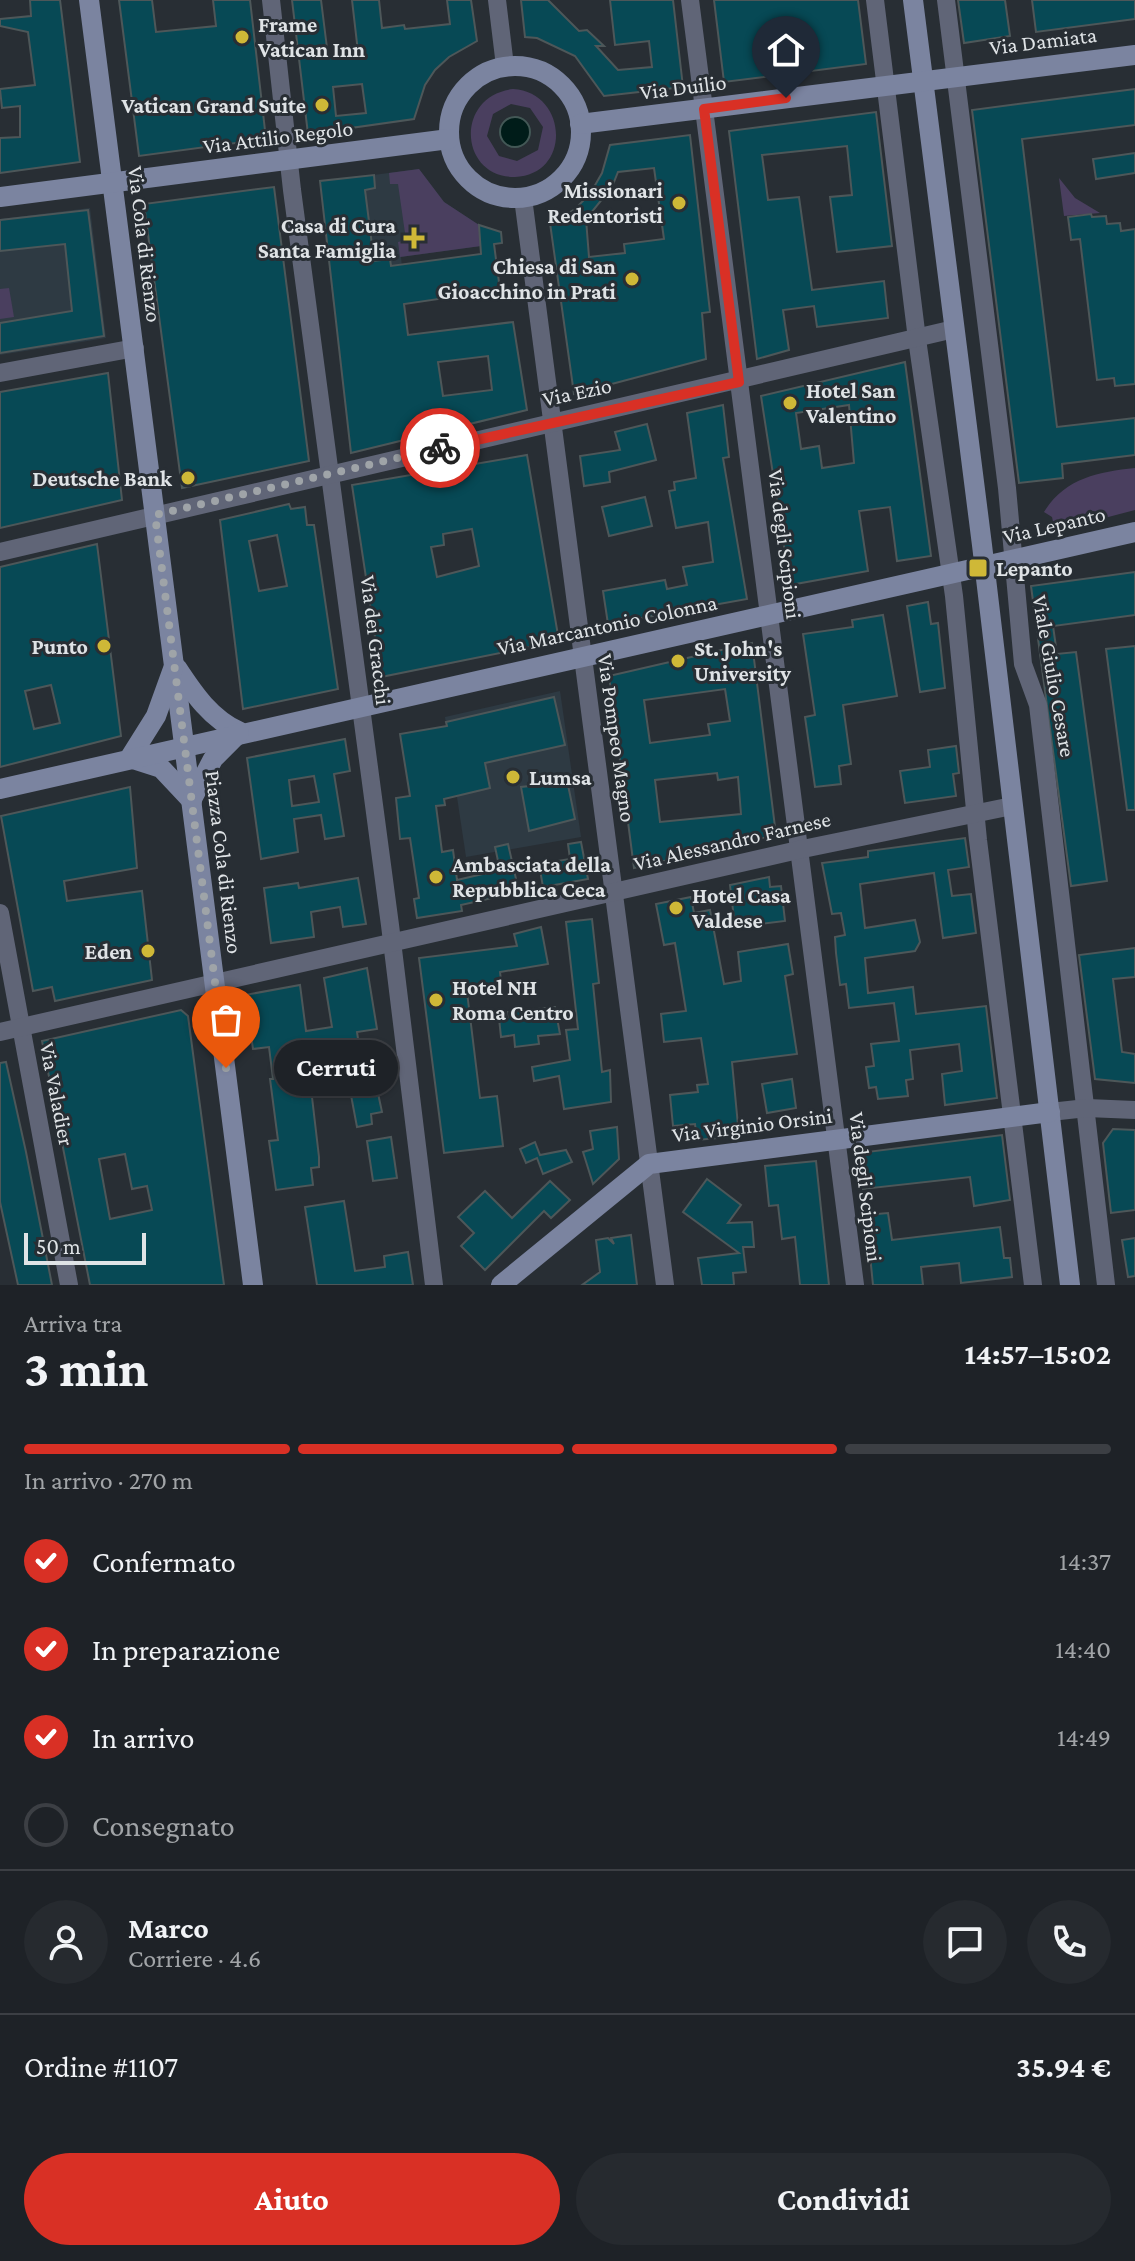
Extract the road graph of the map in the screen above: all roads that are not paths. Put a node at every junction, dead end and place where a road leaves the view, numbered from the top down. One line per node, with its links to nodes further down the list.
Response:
1 (89, 0): 17 (street, Via Cola di Rienzo)
2 (271, 0): 16 (street, Via dei Gracchi)
3 (497, 0): 9 (street)
4 (690, 0): 13 (street, Via degli Scipioni)
5 (875, 0): 12 (street)
6 (913, 0): 11 (street)
7 (946, 0): 10 (street, Viale Giulio Cesare)
8 (1135, 55): 10 (street, Via Damiata)
9 (505, 66): 14 (street); 15 (street)
10 (956, 75): 11 (street); 30 (street, Viale Giulio Cesare)
11 (923, 80): 12 (street); 20 (street)
12 (888, 84): 13 (street, Via Duilio); 21 (street)
13 (704, 109): 14 (street, Via Duilio); 24 (street, Via degli Scipioni)
14 (580, 124): 19 (street)
15 (449, 139): 16 (street, Via Attilio Regolo); 19 (street)
16 (288, 160): 17 (street, Via Attilio Regolo); 26 (street, Via dei Gracchi)
17 (113, 183): 18 (street, Via Attilio Regolo); 22 (street, Via Cola di Rienzo)
18 (0, 197)
19 (523, 198): 25 (street, Via Pompeo Magno)
20 (954, 329): 21 (street, Via Ezio); 31 (street)
21 (917, 339): 24 (street, Via Ezio); 32 (street)
22 (135, 348): 23 (street); 27 (street, Via Cola di Rienzo)
23 (0, 373)
24 (739, 382): 25 (street, Via Ezio); 33 (street, Via degli Scipioni)
25 (551, 423): 26 (street, Via Ezio); 34 (street, Via Pompeo Magno)
26 (331, 473): 27 (street, Via Ezio); 36 (street, Via dei Gracchi)
27 (154, 505): 29 (street); 35 (street, Piazza Cola di Rienzo)
28 (1135, 532): 30 (street, Via Lepanto)
29 (0, 552)
30 (1013, 559): 31 (street, Via Lepanto); 52 (street, Viale Giulio Cesare)
31 (984, 565): 32 (street, Via Marcantonio Colonna); 42 (street)
32 (951, 572): 33 (street, Via Marcantonio Colonna); 43 (street)
33 (769, 614): 34 (street, Via Marcantonio Colonna); 44 (street, Via degli Scipioni)
34 (582, 655): 36 (street, Via Marcantonio Colonna); 45 (street, Via Pompeo Magno)
35 (174, 665): 37 (street); 38 (street, Piazza Cola di Rienzo); 39 (street)
36 (360, 705): 37 (street, Via Marcantonio Colonna); 47 (street, Via dei Gracchi)
37 (240, 732): 38 (street, Piazza Cola di Rienzo); 41 (street)
38 (185, 746): 39 (street, Piazza Cola di Rienzo); 41 (street, Piazza Cola di Rienzo)
39 (129, 759): 40 (street, Piazza Cola di Rienzo); 41 (street)
40 (0, 789)
41 (192, 801): 49 (street, Piazza Cola di Rienzo)
42 (1012, 806): 43 (street, Via Alessandro Farnese); 54 (street)
43 (975, 812): 44 (street, Via Alessandro Farnese); 55 (street)
44 (798, 850): 45 (street, Via Alessandro Farnese); 56 (street, Via degli Scipioni)
45 (614, 894): 47 (street, Via Alessandro Farnese); 57 (street, Via Pompeo Magno)
46 (0, 913): 50 (street, Via Valadier)
47 (393, 943): 48 (street, Via Alessandro Farnese); 60 (street, Via dei Gracchi)
48 (276, 968): 49 (street, Piazza Cola di Rienzo)
49 (216, 992): 50 (street, Piazza Cola di Rienzo); 59 (street)
50 (20, 1028): 51 (street, Piazza Cola di Rienzo); 58 (street, Via Valadier)
51 (0, 1032)
52 (1087, 1108): 53 (street); 54 (street); 66 (street, Viale Giulio Cesare)
53 (1135, 1110)
54 (1050, 1112): 55 (street, Via Virginio Orsini); 65 (street)
55 (1011, 1116): 56 (street, Via Virginio Orsini); 64 (street)
56 (836, 1139): 57 (street, Via Virginio Orsini); 63 (street, Via degli Scipioni)
57 (649, 1164): 61 (street, Via Virginio Orsini); 62 (street, Via Pompeo Magno)
58 (69, 1285)
59 (253, 1285)
60 (434, 1285)
61 (501, 1285)
62 (665, 1285)
63 (855, 1285)
64 (1033, 1285)
65 (1070, 1285)
66 (1106, 1285)

